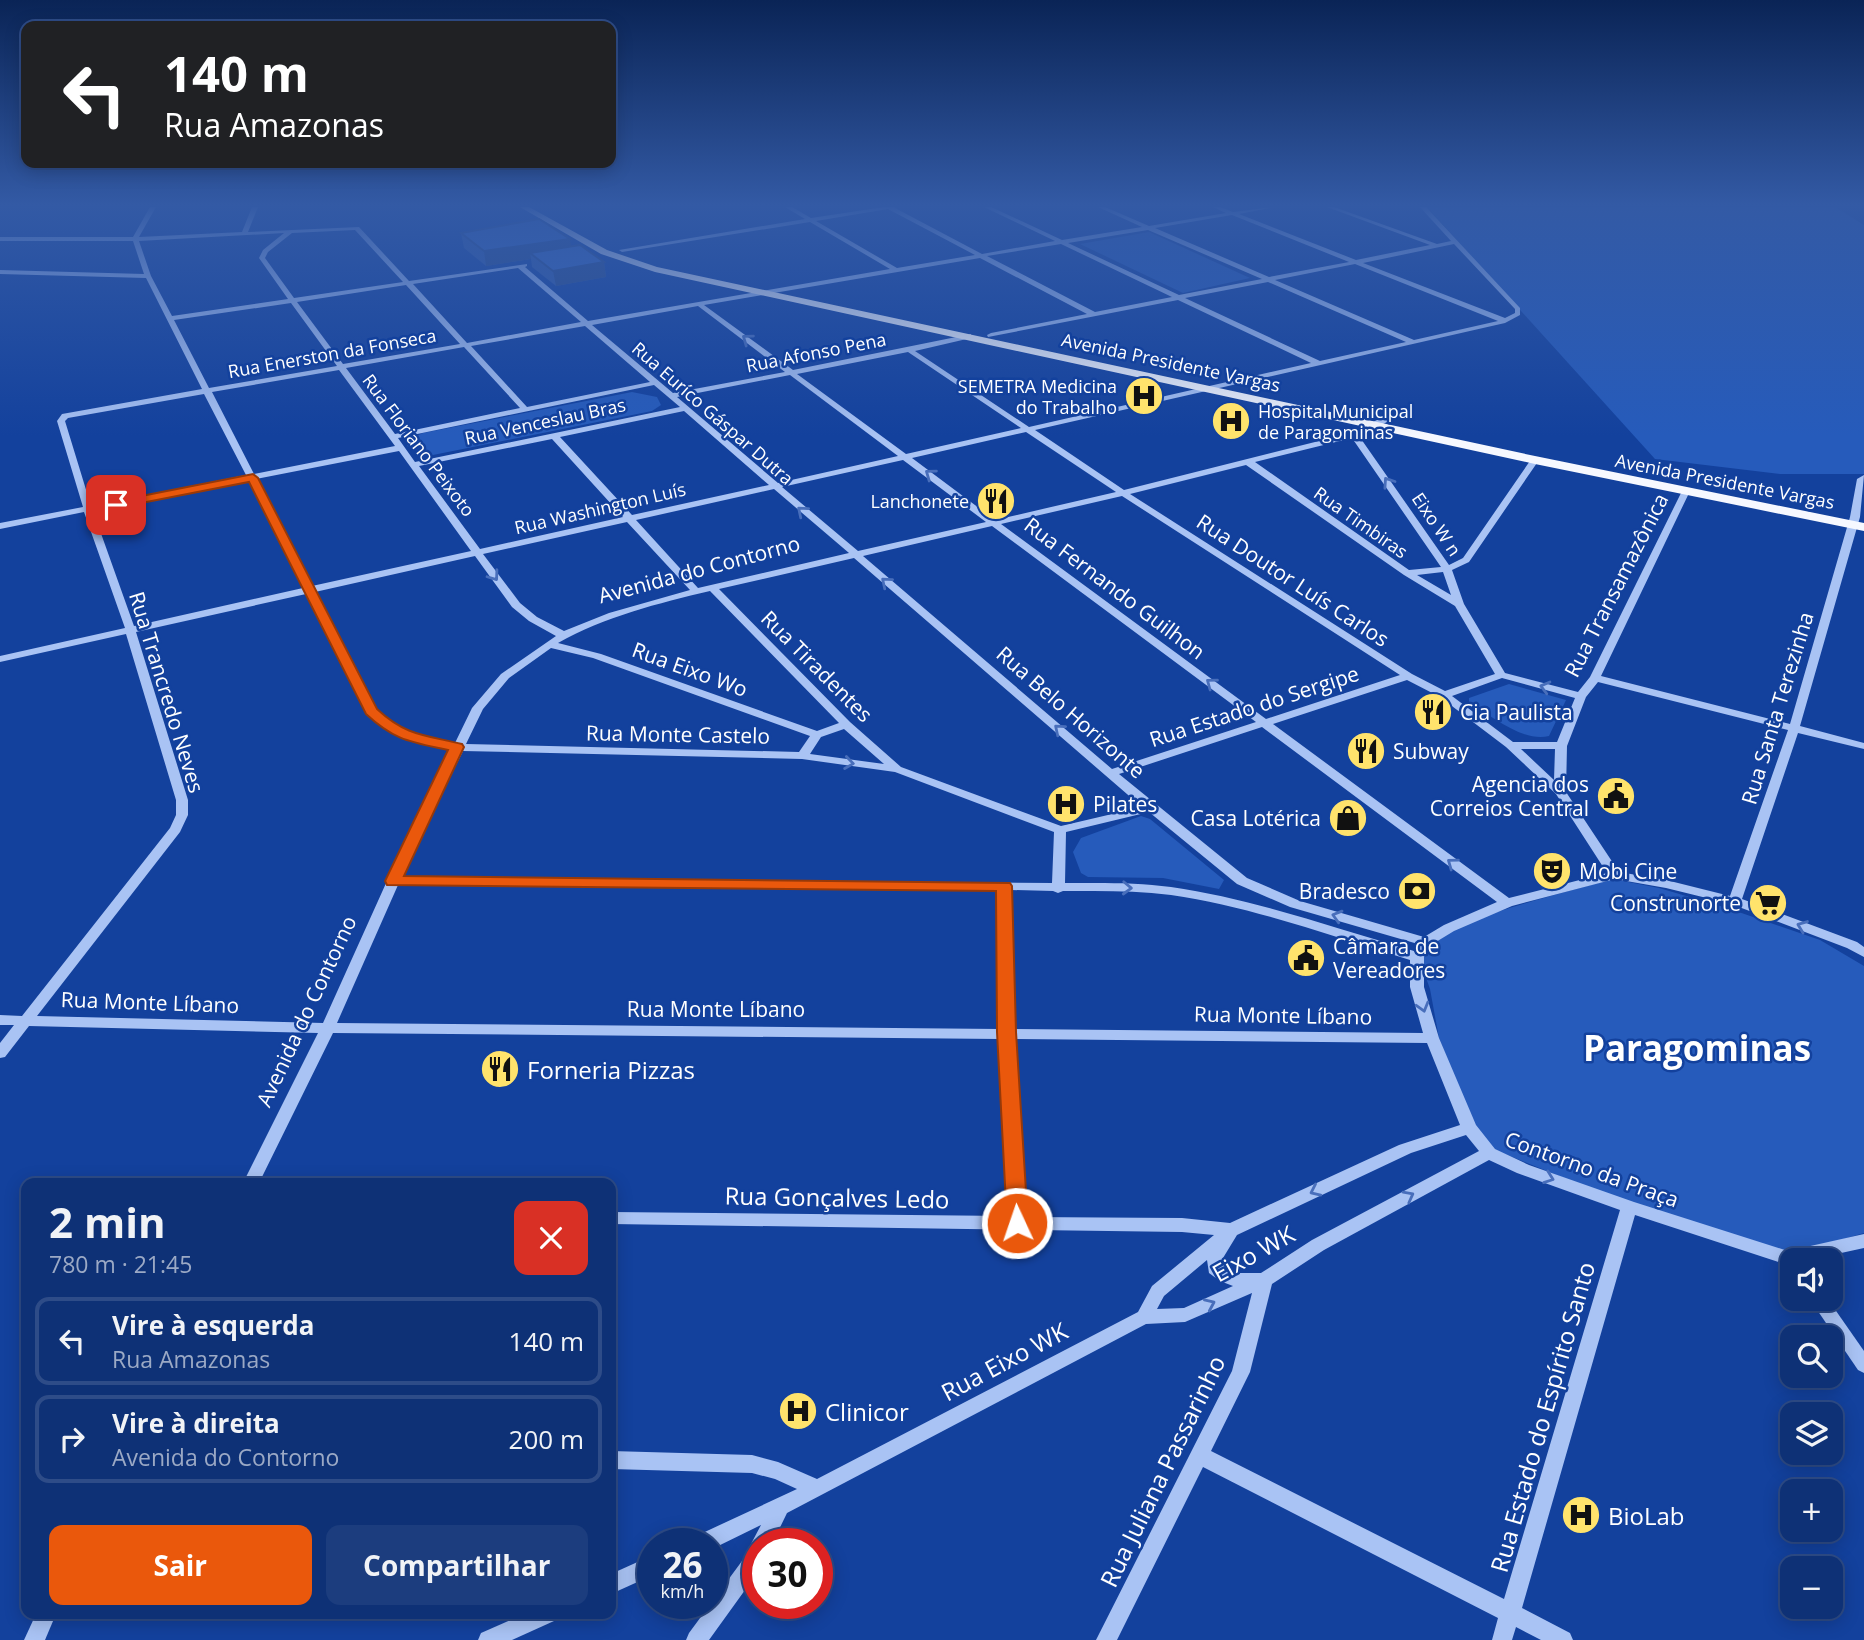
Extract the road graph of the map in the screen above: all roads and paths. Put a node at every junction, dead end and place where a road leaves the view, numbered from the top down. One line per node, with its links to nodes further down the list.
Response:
1 (152, 284): 21 (street)
2 (281, 284): 18 (street, Rua Floriano Peixoto)
3 (400, 284): 18 (street)
4 (411, 284): 27 (street)
5 (541, 284): 23 (street, Rua Euríco Gáspar Dutra)
6 (727, 284): 16 (main road, Avenida Presidente Vargas)
7 (765, 284): 15 (main road, Avenida Presidente Vargas)
8 (816, 284): 15 (street, Rua Enerston da Fonseca)
9 (1034, 284): 20 (street)
10 (1148, 284): 17 (street)
11 (1250, 284): 17 (street)
12 (1277, 284): 26 (street)
13 (1410, 284): 22 (street)
14 (1494, 284): 22 (street)
15 (787, 288): 16 (street, Rua Enerston da Fonseca); 24 (main road, Avenida Presidente Vargas)
16 (769, 292): 19 (street, Rua Enerston da Fonseca); 25 (main road, Avenida Presidente Vargas)
17 (1177, 297): 20 (street); 29 (street)
18 (293, 300): 21 (street); 30 (street, Rua Floriano Peixoto)
19 (699, 305): 23 (street, Rua Enerston da Fonseca); 31 (street, Rua Fernando Guilhon, one-way to 19)
20 (1093, 314): 24 (street)
21 (169, 319): 35 (street)
22 (1505, 321): 26 (street, Rua Washington Luís)
23 (589, 325): 27 (street, Rua Enerston da Fonseca); 32 (street, Rua Euríco Gáspar Dutra)
24 (991, 335): 33 (main road, Avenida Presidente Vargas)
25 (968, 336): 28 (street, Rua Afonso Pena); 34 (main road, Avenida Presidente Vargas)
26 (1413, 342): 29 (street, Rua Washington Luís)
27 (468, 345): 30 (street, Rua Enerston da Fonseca); 37 (street)
28 (909, 350): 31 (street, Rua Afonso Pena); 41 (street, Rua Doutor Luís Carlos)
29 (1319, 364): 33 (street, Rua Washington Luís)
30 (341, 366): 35 (street, Rua Enerston da Fonseca); 44 (street, Rua Floriano Peixoto)
31 (793, 372): 36 (street, Rua Afonso Pena); 46 (street, Rua Fernando Guilhon)
32 (654, 383): 36 (street, Rua Euríco Gáspar Dutra); 37 (street, Rua Venceslau Bras)
33 (1231, 384): 34 (street, Rua Washington Luís); 40 (main road, Avenida Presidente Vargas)
34 (1208, 388): 40 (main road, Avenida Presidente Vargas); 41 (street, Rua Washington Luís)
35 (206, 391): 39 (street, Rua Enerston da Fonseca); 50 (street)
36 (669, 396): 38 (street, Rua Euríco Gáspar Dutra)
37 (525, 409): 44 (street, Rua Venceslau Bras)
38 (684, 409): 43 (street, Rua Venceslau Bras); 52 (street, Rua Euríco Gáspar Dutra)
39 (65, 416): 55 (street, Rua Trancredo Neves)
40 (1382, 422): 42 (street, Avenida do Contorno); 47 (main road, Avenida Presidente Vargas); 57 (main road, Avenida Presidente Vargas)
41 (1027, 428): 46 (street, Rua Washington Luís); 54 (street, Rua Doutor Luís Carlos)
42 (1354, 435): 48 (street, Avenida do Contorno); 63 (street, Eixo W n, one-way to 42)
43 (554, 436): 49 (street, Rua Venceslau Bras); 56 (street)
44 (391, 437): 45 (street, Rua Floriano Peixoto)
45 (400, 448): 49 (street, Rua Floriano Peixoto); 50 (street)
46 (905, 456): 52 (street, Rua Washington Luís); 58 (street, Rua Fernando Guilhon, one-way to 46)
47 (1535, 460): 53 (main road, Avenida Presidente Vargas); 63 (street)
48 (1247, 461): 54 (street, Avenida do Contorno); 64 (street, Rua Timbiras)
49 (413, 465): 61 (street, Rua Floriano Peixoto)
50 (253, 478): 55 (street); 66 (street)
51 (1864, 478): 57 (street, Rua Santa Terezinha)
52 (773, 486): 56 (street, Rua Washington Luís); 62 (street, Rua Euríco Gáspar Dutra, one-way to 52)
53 (1686, 491): 57 (main road, Avenida Presidente Vargas); 75 (street, Rua Transamazônica)
54 (1123, 493): 58 (street, Avenida do Contorno); 74 (street, Rua Doutor Luís Carlos)
55 (89, 510): 59 (street); 69 (street, Rua Trancredo Neves)
56 (628, 517): 61 (street, Rua Washington Luís); 67 (street)
57 (1857, 520): 60 (main road, Avenida Presidente Vargas); 80 (street, Rua Santa Terezinha)
58 (996, 523): 62 (street, Avenida do Contorno); 78 (street, Rua Fernando Guilhon, one-way to 58)
59 (0, 526)
60 (1864, 527)
61 (479, 551): 66 (street, Rua Washington Luís); 70 (street, Rua Floriano Peixoto, one-way to 70)
62 (854, 555): 65 (street, Avenida do Contorno); 88 (street, Rua Belo Horizonte, one-way to 62)
63 (1447, 569): 64 (street); 68 (street, Eixo W n)
64 (1408, 573): 68 (street, Rua Timbiras)
65 (712, 587): 67 (street, Avenida do Contorno); 79 (street, Rua Tiradentes)
66 (308, 590): 69 (street, Rua Washington Luís); 85 (street)
67 (696, 591): 70 (street, Avenida do Contorno)
68 (1460, 604): 73 (street, Eixo W n)
69 (130, 629): 72 (street, Rua Washington Luís); 104 (street, Rua Trancredo Neves)
70 (563, 635): 71 (street, Avenida do Contorno)
71 (549, 644): 81 (street, Rua Eixo Wo); 85 (street, Avenida do Contorno)
72 (0, 659)
73 (1501, 675): 76 (street); 77 (street, one-way to 73)
74 (1408, 677): 76 (street, Rua Doutor Luís Carlos); 78 (street, Rua Estado do Sergipe)
75 (1595, 678): 77 (street, Rua Transamazônica); 80 (street)
76 (1444, 695): 82 (street, Rua Doutor Luís Carlos)
77 (1581, 696): 83 (street, Rua Transamazônica)
78 (1265, 723): 88 (street, Rua Estado do Sergipe); 99 (street, Rua Fernando Guilhon, one-way to 78)
79 (846, 724): 81 (street); 87 (street, Rua Tiradentes)
80 (1794, 728): 84 (street); 98 (street, Rua Santa Terezinha)
81 (817, 735): 86 (street)
82 (1510, 745): 83 (street); 89 (street, Rua Doutor Luís Carlos)
83 (1561, 746): 89 (street)
84 (1864, 746)
85 (457, 747): 86 (street, Rua Monte Castelo); 93 (street, Avenida do Contorno)
86 (802, 756): 87 (street, Rua Monte Castelo, one-way to 87)
87 (897, 769): 91 (street, Rua Monte Castelo)
88 (1111, 773): 90 (street, Rua Belo Horizonte)
89 (1560, 792): 92 (street)
90 (1151, 808): 91 (street); 94 (street, Rua Belo Horizonte)
91 (1059, 830): 96 (street)
92 (1615, 875): 98 (street); 99 (street)
93 (393, 881): 95 (street); 105 (street, Avenida do Contorno)
94 (1242, 881): 97 (street); 100 (street, Rua Belo Horizonte, one-way to 94)
95 (1004, 886): 96 (street); 106 (street)
96 (1058, 889): 97 (street, one-way to 97)
97 (1224, 901): 102 (street)
98 (1735, 901): 101 (street, one-way to 98)
99 (1507, 903): 100 (street)
100 (1426, 942): 102 (street)
101 (1860, 946)
102 (1417, 957): 107 (street, Contorno da Praça, one-way to 107)
103 (0, 1020): 104 (street, Rua Monte Líbano)
104 (25, 1020): 105 (street, Rua Monte Líbano); 108 (street)
105 (328, 1028): 106 (street, Rua Monte Líbano); 111 (street, Avenida do Contorno)
106 (1006, 1032): 107 (street, Rua Monte Líbano); 114 (street)
107 (1432, 1038): 109 (street, Contorno da Praça)
108 (0, 1053)
109 (1469, 1128): 110 (street, Contorno da Praça); 115 (street, one-way to 115)
110 (1489, 1153): 112 (street, Contorno da Praça, one-way to 112); 119 (street, Eixo WK, one-way to 110)
111 (253, 1178)
112 (1629, 1207): 118 (street, Contorno da Praça); 132 (street, Rua Estado do Espírito Santo)
113 (616, 1218): 114 (street, Rua Gonçalves Ledo)
114 (1017, 1223): 115 (street, Rua Gonçalves Ledo)
115 (1231, 1230): 119 (street); 121 (street, Eixo WK)
116 (1864, 1241): 117 (street, Contorno da Praça)
117 (1838, 1248)
118 (1780, 1258)
119 (1264, 1280): 121 (street, Eixo WK, one-way to 119); 123 (street, Rua Juliana Passarinho)
120 (1826, 1311): 122 (street)
121 (1144, 1317): 125 (street, Rua Eixo WK)
122 (1864, 1365)
123 (1200, 1456): 132 (street); 138 (street, Rua Juliana Passarinho)
124 (616, 1460): 125 (street)
125 (817, 1489): 126 (street, Rua Eixo WK)
126 (780, 1507): 127 (street); 128 (street, Rua Eixo WK)
127 (770, 1528)
128 (728, 1531)
129 (637, 1572): 131 (street)
130 (742, 1578): 137 (street)
131 (616, 1582)
132 (1510, 1612): 139 (street, Rua Estado do Espírito Santo); 140 (street)
133 (44, 1619): 135 (street)
134 (536, 1619): 136 (street)
135 (34, 1640)
136 (488, 1640)
137 (696, 1640)
138 (1106, 1640)
139 (1502, 1640)
140 (1563, 1640)

